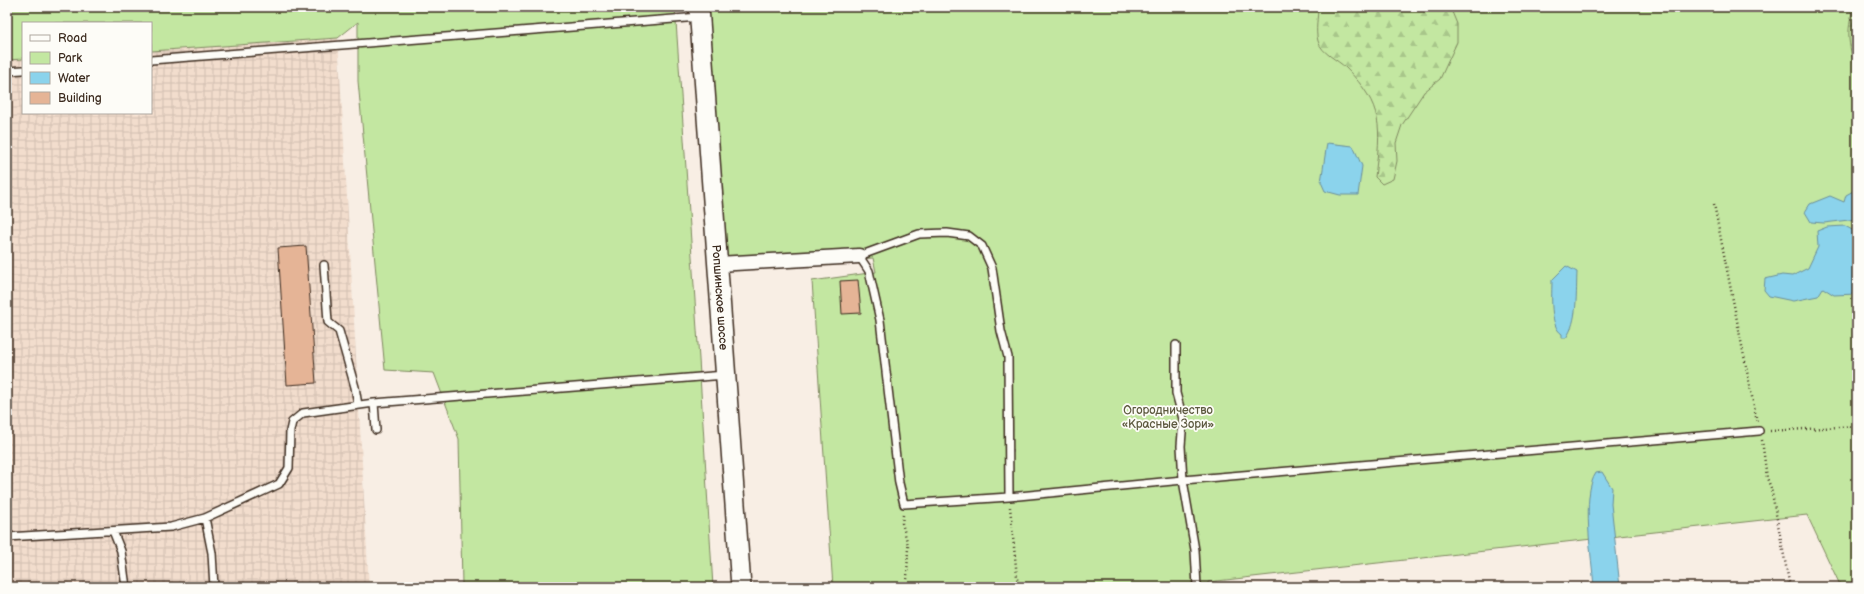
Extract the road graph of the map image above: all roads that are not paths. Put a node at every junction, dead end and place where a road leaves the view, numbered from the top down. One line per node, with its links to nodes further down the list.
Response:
1 (700, 12): 2 (lane); 6 (main road, Ропшинское шоссе)
2 (152, 60)
3 (22, 70): 4 (lane)
4 (7, 71)
5 (859, 256): 6 (street); 15 (lane); 15 (lane)
6 (718, 264): 9 (main road, Ропшинское шоссе)
7 (324, 265): 11 (lane)
8 (1176, 346): 14 (lane)
9 (726, 374): 10 (lane); 21 (main road, Ропшинское шоссе)
10 (374, 403): 11 (lane); 12 (lane)
11 (358, 405): 16 (lane)
12 (376, 430)
13 (1759, 431): 14 (lane)
14 (1183, 480): 15 (lane); 22 (lane)
15 (1009, 497)
16 (205, 518): 17 (lane); 20 (lane)
17 (113, 531): 18 (lane); 19 (lane)
18 (7, 537)
19 (126, 587)
20 (214, 587)
21 (741, 587)
22 (1197, 587)

